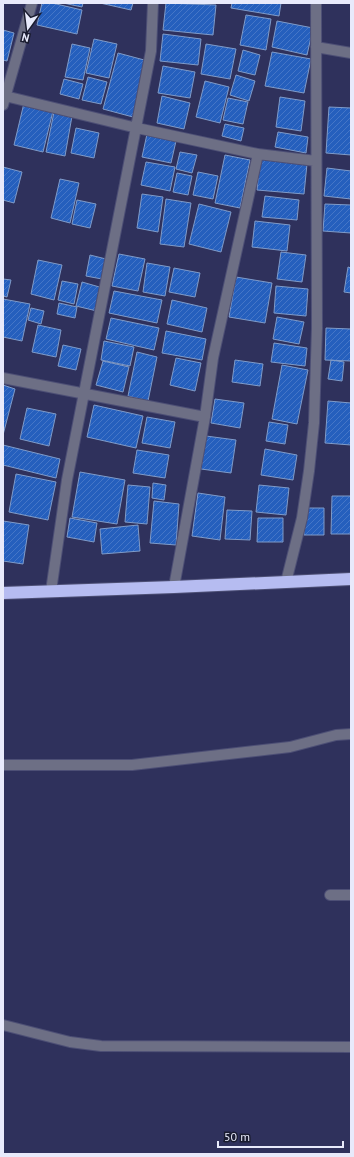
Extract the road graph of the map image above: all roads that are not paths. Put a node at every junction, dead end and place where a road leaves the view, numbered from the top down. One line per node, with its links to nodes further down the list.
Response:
1 (32, 3): 6 (street)
2 (153, 3): 7 (street)
3 (316, 3): 4 (street)
4 (316, 46): 5 (street); 9 (street)
5 (351, 53)
6 (4, 100): 7 (street)
7 (137, 128): 8 (street); 11 (street)
8 (258, 154): 9 (street); 12 (street)
9 (316, 161): 14 (street)
10 (3, 378): 11 (street)
11 (83, 394): 12 (street); 16 (street)
12 (206, 417): 15 (street)
13 (351, 579): 14 (highway)
14 (286, 582): 15 (highway)
15 (174, 587): 16 (highway)
16 (51, 591): 17 (highway)
17 (3, 593)
18 (351, 734): 19 (street)
19 (3, 765)
20 (330, 895): 21 (street)
21 (351, 895)
22 (3, 1025): 23 (street)
23 (351, 1047)

